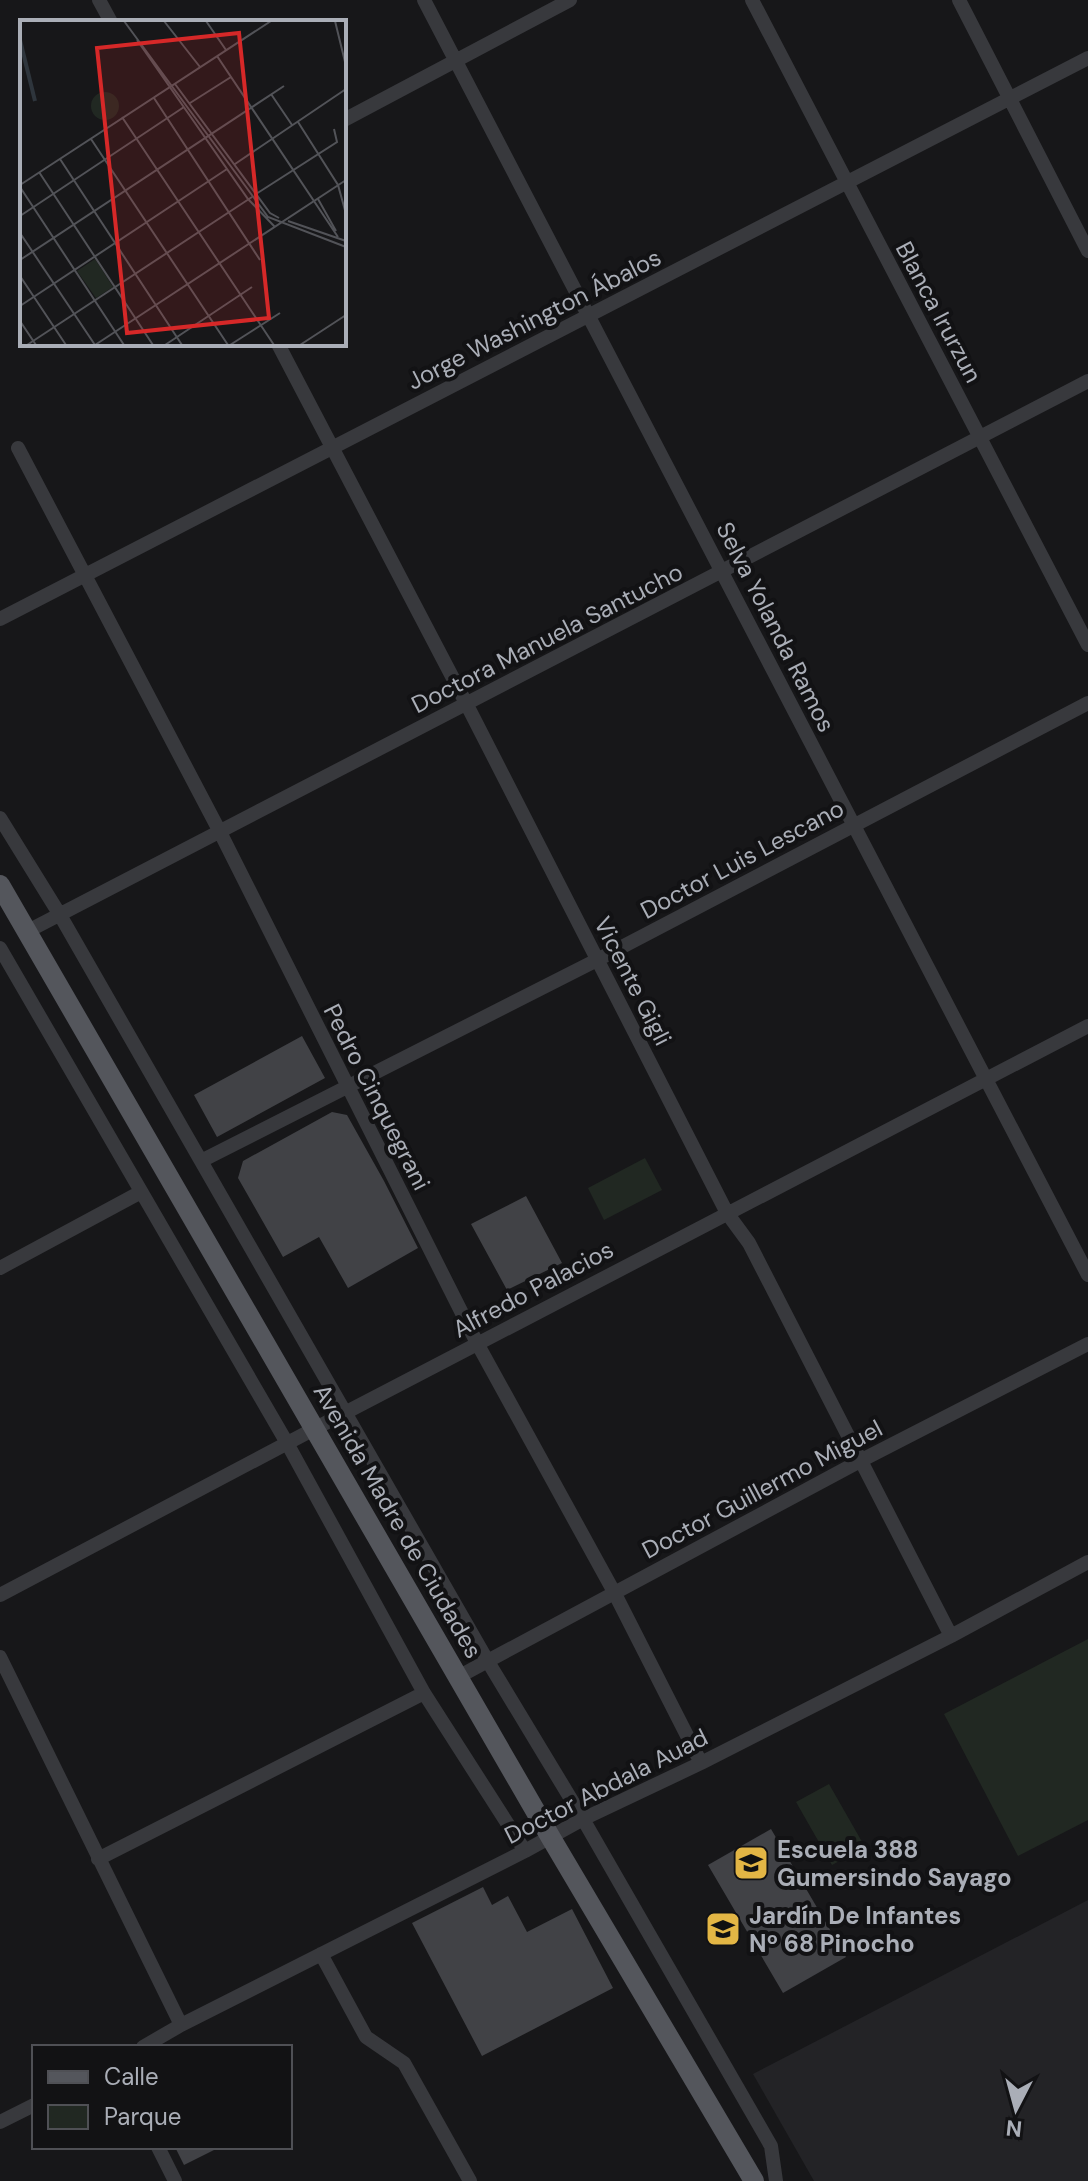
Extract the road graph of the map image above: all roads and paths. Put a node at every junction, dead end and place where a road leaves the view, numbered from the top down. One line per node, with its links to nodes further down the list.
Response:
1 (99, 0): 6 (street)
2 (424, 0): 8 (street, Selva Yolanda Ramos)
3 (570, 0): 8 (street)
4 (752, 0): 11 (street, Blanca Irurzun)
5 (959, 0): 9 (street)
6 (110, 20)
7 (1088, 58): 9 (street, Jorge Washington Ábalos)
8 (456, 61): 10 (street); 13 (street, Selva Yolanda Ramos)
9 (1009, 99): 11 (street, Jorge Washington Ábalos); 12 (street)
10 (346, 119)
11 (847, 183): 13 (street, Jorge Washington Ábalos); 16 (street, Blanca Irurzun)
12 (1088, 251)
13 (589, 316): 17 (street, Jorge Washington Ábalos); 19 (street, Selva Yolanda Ramos)
14 (279, 346): 17 (street, Vicente Gigli)
15 (1088, 381): 16 (street, Doctora Manuela Santucho)
16 (980, 437): 19 (street, Doctora Manuela Santucho); 22 (street, Blanca Irurzun)
17 (331, 447): 20 (street, Jorge Washington Ábalos); 24 (street, Vicente Gigli)
18 (18, 448): 20 (street, Pedro Cinquegrani)
19 (722, 572): 24 (street, Doctora Manuela Santucho); 26 (street, Selva Yolanda Ramos)
20 (85, 576): 21 (street, Jorge Washington Ábalos); 27 (street, Pedro Cinquegrani)
21 (0, 619)
22 (1088, 645)
23 (1088, 703): 26 (street, Doctor Luis Lescano)
24 (467, 705): 27 (street, Doctora Manuela Santucho); 32 (street, Vicente Gigli)
25 (0, 818): 29 (street)
26 (854, 825): 32 (street, Doctor Luis Lescano); 34 (street, Selva Yolanda Ramos)
27 (220, 832): 29 (street, Doctora Manuela Santucho); 35 (street, Pedro Cinquegrani)
28 (0, 885): 30 (main road, Avenida Madre de Ciudades)
29 (60, 915): 30 (street, Doctora Manuela Santucho); 36 (street)
30 (26, 932): 44 (main road, Avenida Madre de Ciudades)
31 (0, 948): 37 (street)
32 (597, 960): 35 (street, Doctor Luis Lescano); 38 (street, Vicente Gigli)
33 (1088, 1026): 34 (street, Alfredo Palacios)
34 (986, 1079): 38 (street, Alfredo Palacios); 40 (street, Selva Yolanda Ramos)
35 (347, 1087): 36 (street, Doctor Luis Lescano); 41 (street, Pedro Cinquegrani)
36 (201, 1161): 43 (street)
37 (141, 1192): 39 (street); 45 (street)
38 (727, 1213): 41 (street, Alfredo Palacios); 46 (street, Vicente Gigli)
39 (0, 1268)
40 (1088, 1275)
41 (477, 1343): 43 (street, Alfredo Palacios); 48 (street, Pedro Cinquegrani)
42 (1088, 1344): 46 (street, Doctor Guillermo Miguel)
43 (344, 1413): 44 (street, Alfredo Palacios); 52 (street)
44 (314, 1429): 45 (street, Alfredo Palacios); 53 (main road, Avenida Madre de Ciudades)
45 (287, 1443): 49 (street, Alfredo Palacios); 54 (street)
46 (860, 1461): 48 (street, Doctor Guillermo Miguel); 50 (street, Vicente Gigli)
47 (1088, 1562): 50 (street, Doctor Abdala Auad)
48 (614, 1592): 52 (street, Doctor Guillermo Miguel); 55 (street, Pedro Cinquegrani)
49 (0, 1595)
50 (951, 1636): 55 (street, Doctor Abdala Auad)
51 (0, 1657): 59 (street)
52 (487, 1660): 53 (street, Doctor Guillermo Miguel); 56 (street)
53 (458, 1677): 57 (main road, Avenida Madre de Ciudades)
54 (424, 1693): 58 (street); 59 (street)
55 (701, 1763): 56 (street, Doctor Abdala Auad)
56 (583, 1819): 57 (street, Doctor Abdala Auad); 69 (street)
57 (551, 1838): 58 (street, Doctor Abdala Auad); 68 (main road, Avenida Madre de Ciudades)
58 (525, 1851): 60 (street, Doctor Abdala Auad)
59 (98, 1859): 61 (street)
60 (321, 1954): 61 (street, Doctor Abdala Auad); 67 (street)
61 (181, 2025): 62 (street, Doctor Abdala Auad)
62 (146, 2045)
63 (32, 2106): 64 (street)
64 (0, 2122)
65 (159, 2149): 66 (street)
66 (175, 2181)
67 (470, 2181)
68 (754, 2181)
69 (776, 2181)

